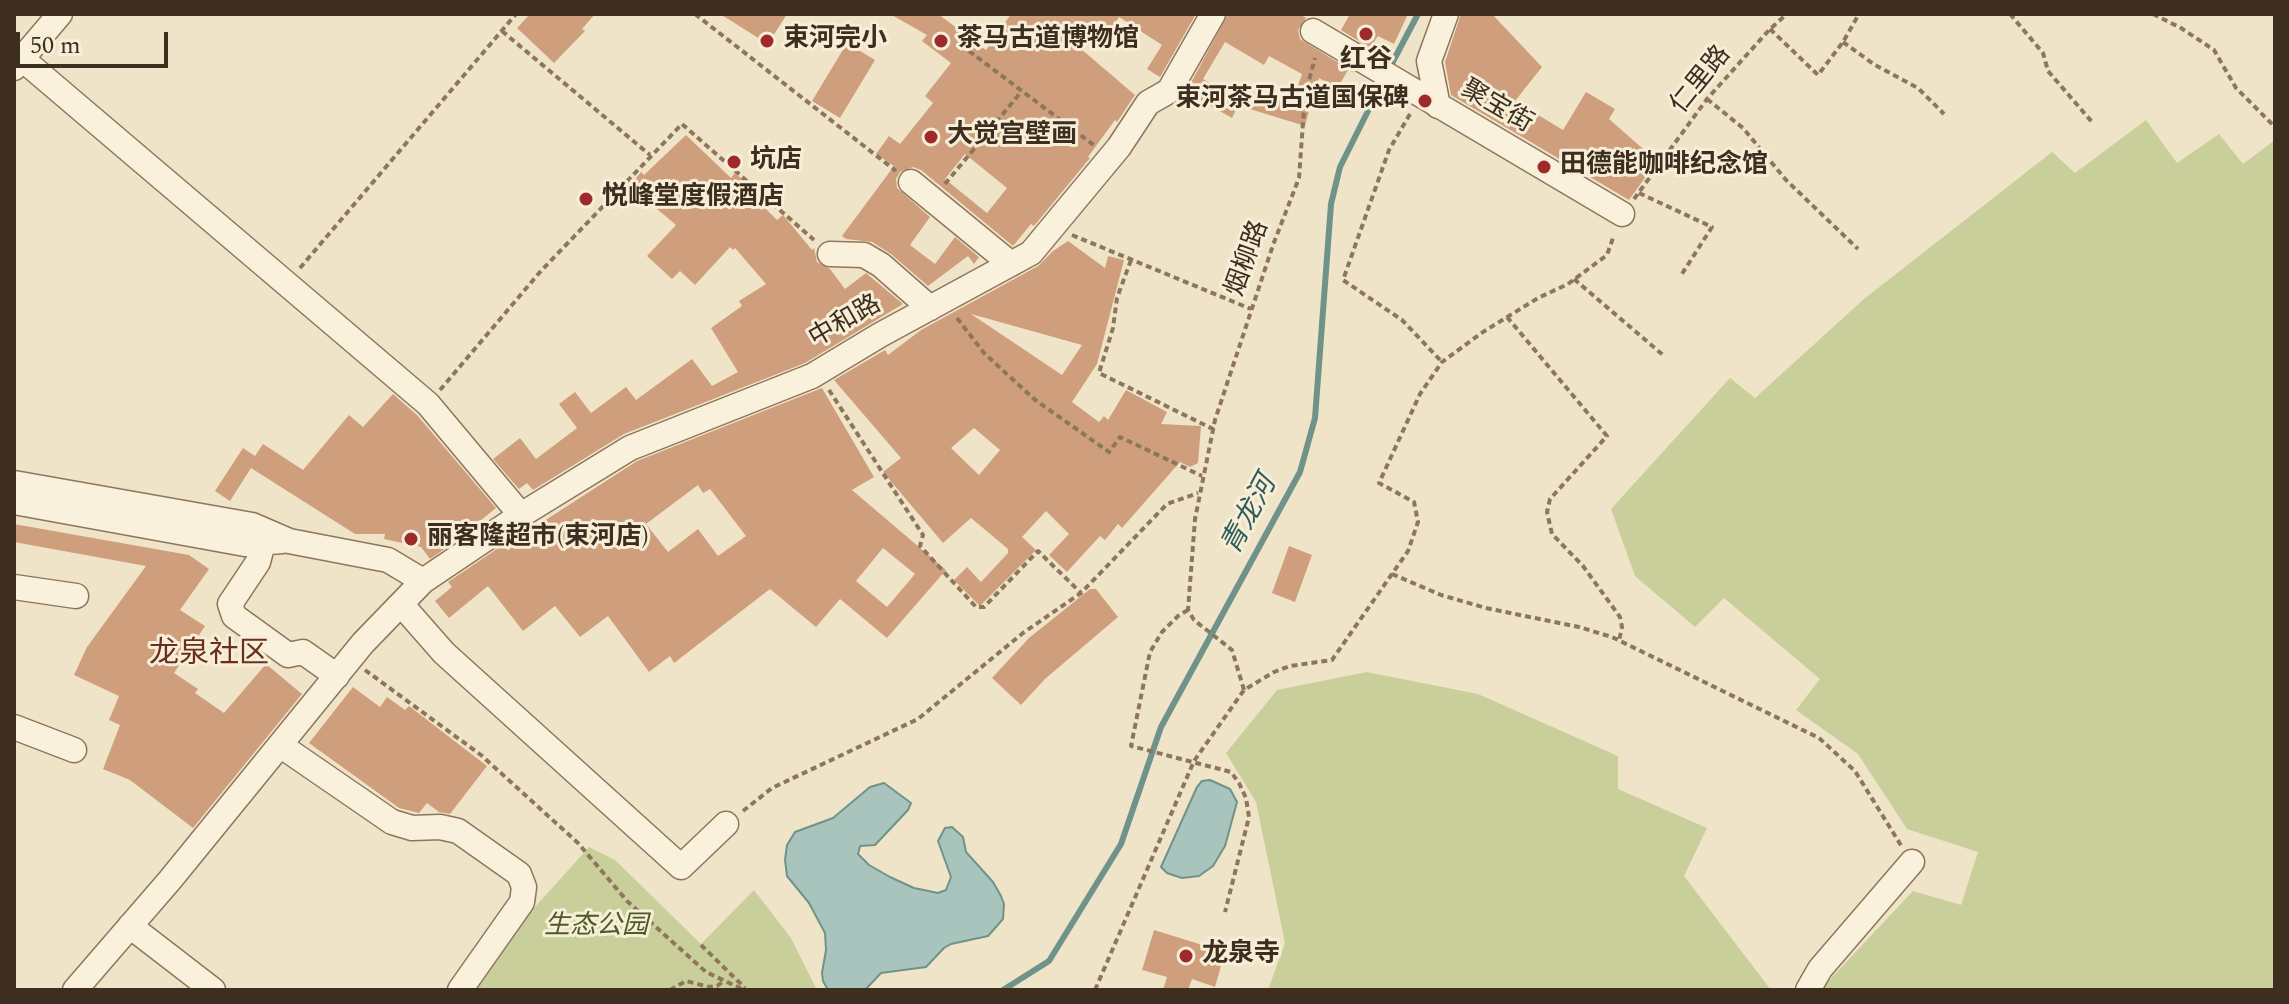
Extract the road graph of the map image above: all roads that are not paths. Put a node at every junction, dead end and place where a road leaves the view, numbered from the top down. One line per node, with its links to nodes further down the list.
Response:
1 (60, 14): 5 (street)
2 (1213, 14): 10 (street, 中和路)
3 (1446, 14): 6 (street)
4 (1318, 34): 6 (street, 聚宝街)
5 (16, 59): 14 (street)
6 (1430, 102): 8 (street, 聚宝街)
7 (911, 182): 10 (street)
8 (1622, 214)
9 (830, 254): 11 (street)
10 (1011, 264): 11 (street, 中和路)
11 (937, 304): 14 (street, 中和路)
12 (14, 483): 15 (street)
13 (14, 502): 16 (street)
14 (521, 515): 17 (street, 中和路)
15 (289, 541): 16 (street); 17 (street)
16 (263, 543): 21 (street)
17 (423, 581): 20 (street, 中和路)
18 (14, 587): 19 (street)
19 (76, 596)
20 (401, 604): 21 (street, 中和路); 25 (street)
21 (344, 668): 23 (street, 中和路)
22 (14, 727): 24 (street)
23 (280, 745): 27 (street, 中和路); 30 (street)
24 (74, 750)
25 (726, 824)
26 (1912, 862): 31 (street)
27 (130, 926): 28 (street, 中和路); 29 (street)
28 (75, 990)
29 (213, 990)
30 (460, 990)
31 (1808, 990)

